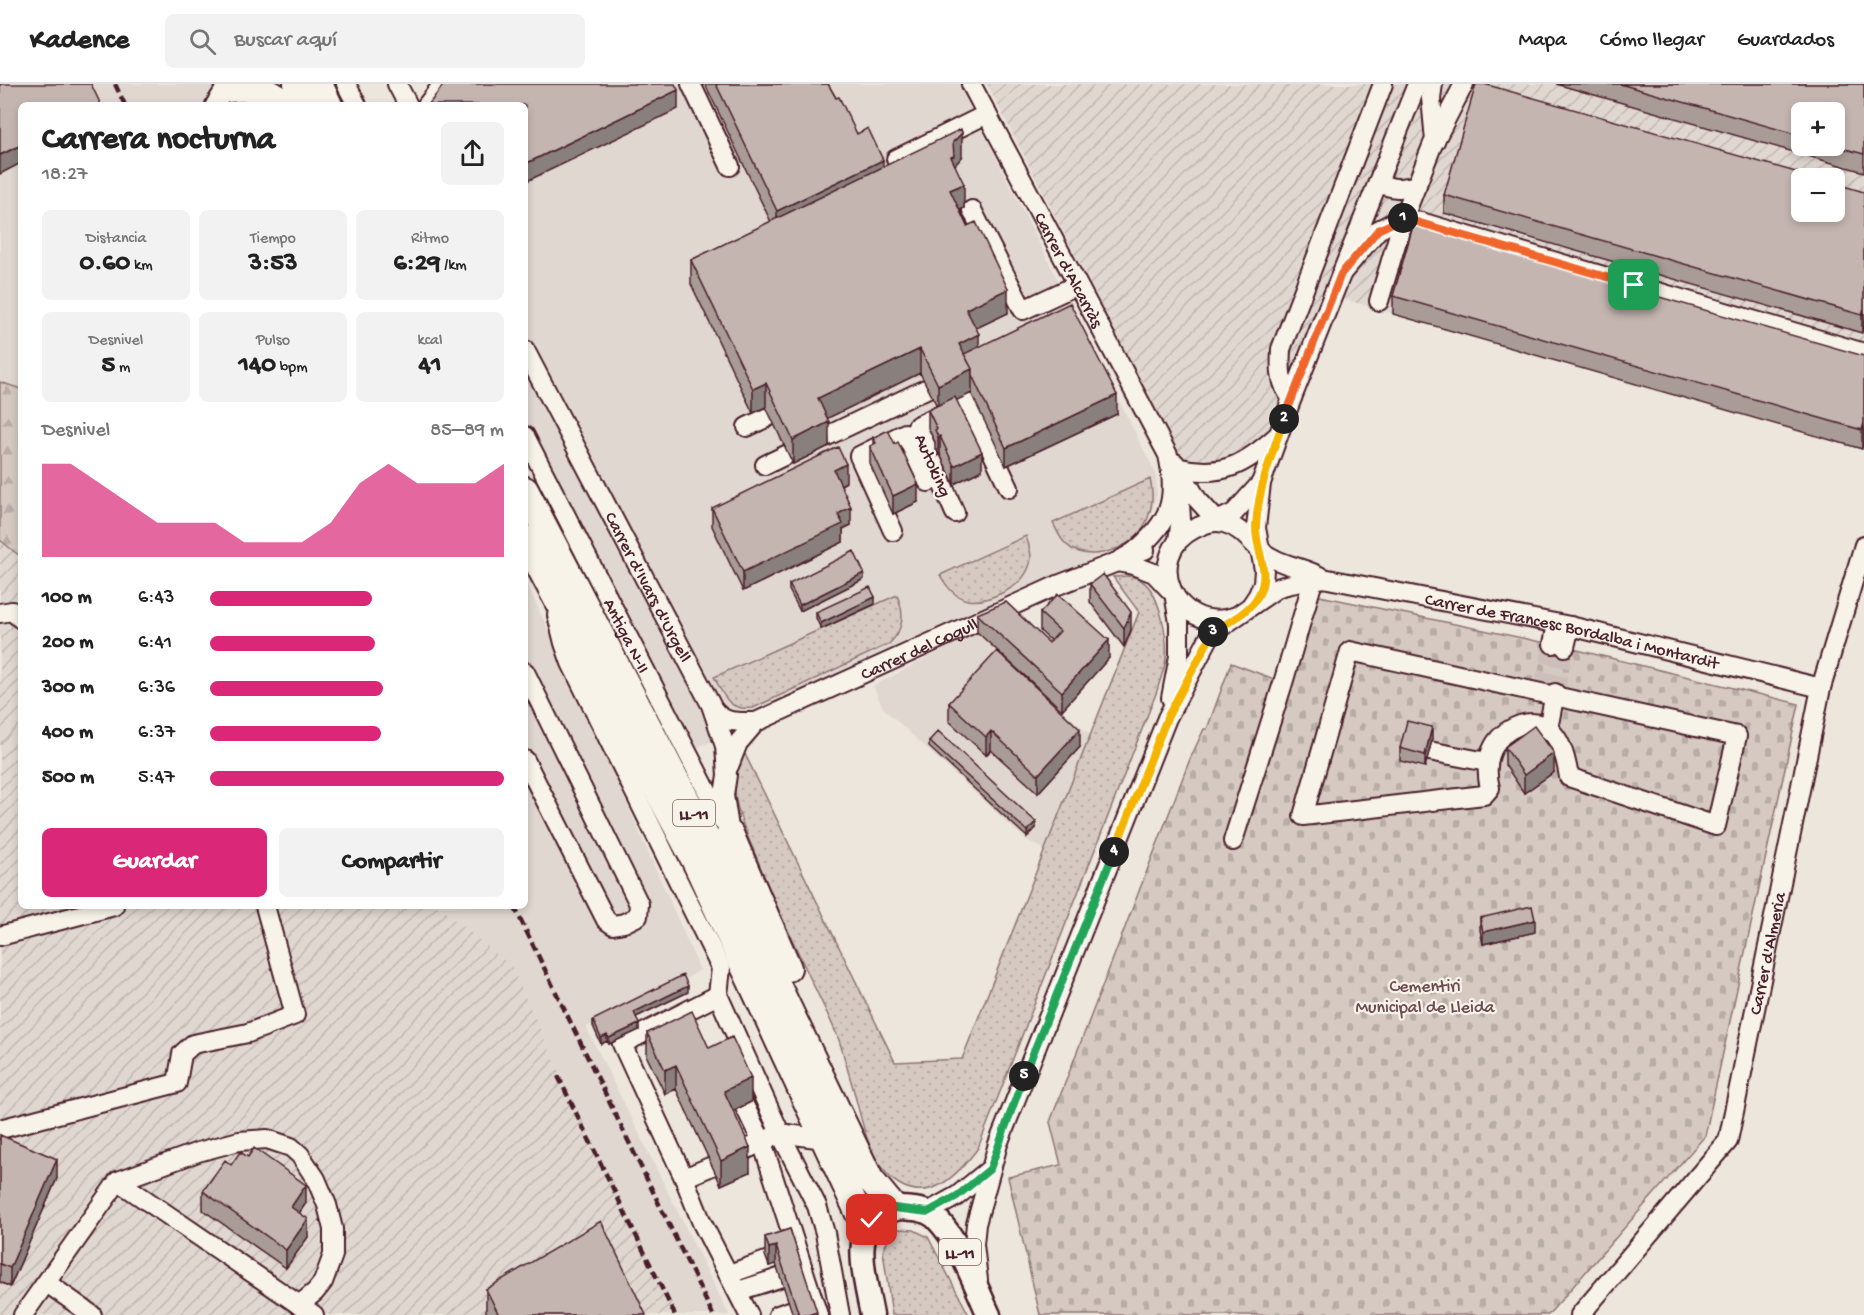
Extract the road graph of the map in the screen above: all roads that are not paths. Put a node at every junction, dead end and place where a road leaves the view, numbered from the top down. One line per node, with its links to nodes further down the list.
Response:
1 (297, 84): 14 (highway)
2 (319, 84): 15 (highway)
3 (346, 84): 16 (street)
4 (397, 84): 17 (street)
5 (443, 84): 18 (street)
6 (691, 84): 23 (street)
7 (971, 84): 19 (street, Carrer d'Alcarràs)
8 (1417, 84): 20 (street)
9 (1433, 84): 21 (street)
10 (1464, 84): 21 (street)
11 (1378, 88): 34 (street)
12 (225, 93): 13 (highway)
13 (283, 102)
14 (306, 102)
15 (328, 102)
16 (355, 102)
17 (406, 102)
18 (430, 102)
19 (987, 114): 22 (street); 29 (street, Carrer d'Alcarràs)
20 (1403, 119): 21 (street); 24 (street)
21 (1433, 144): 25 (street)
22 (896, 159)
23 (730, 166)
24 (1378, 182): 25 (street); 28 (street)
25 (1417, 185): 27 (street)
26 (972, 210): 29 (street)
27 (1404, 217): 28 (street); 30 (street); 31 (street)
28 (1341, 274): 34 (street)
29 (1077, 285): 41 (street, Carrer d'Alcarràs)
30 (1378, 301)
31 (1864, 353)
32 (528, 356): 65 (street, Carrer d'Ivars d'Urgell)
33 (928, 388): 38 (street)
34 (1292, 398): 37 (street)
35 (770, 416): 36 (street)
36 (747, 427)
37 (1279, 434): 41 (street); 43 (street)
38 (825, 437)
39 (528, 442): 73 (street, Antiga N-II)
40 (788, 454): 42 (street)
41 (1173, 464): 46 (street, Carrer d'Alcarràs); 48 (street, Carrer d'Alcarràs); 52 (street, Carrer d'Alcarràs)
42 (765, 465)
43 (1261, 483): 46 (street); 51 (street)
44 (1009, 489): 47 (street, Autoking)
45 (528, 496): 86 (highway, LL-11)
46 (1217, 521): 48 (street); 51 (street)
47 (893, 531)
48 (1178, 540): 52 (street, Carrer del Cogull); 56 (street)
49 (528, 545): 55 (highway, LL-11)
50 (1864, 545): 63 (street, Carrer d'Almeria)
51 (1260, 549): 54 (street, Carrer de Francesc Bordalba i Montardit); 57 (street)
52 (1134, 552): 53 (street, Carrer del Cogull)
53 (1116, 562): 56 (street); 67 (street, Carrer del Cogull)
54 (1318, 579): 57 (street, Carrer de Francesc Bordalba i Montardit); 60 (street, Carrer de Francesc Bordalba i Montardit); 74 (street)
55 (552, 590): 78 (street); 84 (highway, LL-11)
56 (1174, 595): 57 (street); 66 (street)
57 (1243, 611): 66 (street, Carrer de Francesc Bordalba i Montardit)
58 (0, 613): 59 (street)
59 (18, 616)
60 (1563, 625): 61 (street); 63 (street, Carrer de Francesc Bordalba i Montardit)
61 (1559, 646)
62 (528, 678): 71 (street)
63 (1821, 688): 108 (street, Carrer d'Almeria)
64 (1549, 693): 68 (street); 68 (street); 70 (street)
65 (711, 705): 67 (street); 72 (street, Carrer d'Ivars d'Urgell)
66 (1167, 718): 89 (street)
67 (756, 722): 72 (street)
68 (1542, 726): 70 (street)
69 (1429, 751): 70 (street)
70 (1487, 762)
71 (528, 766)
72 (727, 775): 73 (street, Carrer d'Ivars d'Urgell)
73 (730, 834): 86 (highway)
74 (1233, 842)
75 (103, 909): 77 (street)
76 (266, 909): 82 (street)
77 (0, 936)
78 (718, 995): 79 (street); 90 (street)
79 (728, 1020): 80 (street); 83 (street)
80 (722, 1042)
81 (744, 1105): 85 (street)
82 (0, 1129)
83 (780, 1133): 84 (street); 85 (street); 92 (street)
84 (824, 1139): 96 (highway, LL-11)
85 (762, 1142): 87 (street); 95 (street)
86 (853, 1142): 93 (highway, LL-11)
87 (741, 1152)
88 (712, 1166): 90 (street)
89 (990, 1169): 94 (street); 100 (street)
90 (684, 1178): 99 (street)
91 (117, 1181): 98 (street); 101 (street); 101 (street)
92 (817, 1206): 95 (street); 106 (street)
93 (894, 1208): 94 (main road); 96 (main road)
94 (928, 1212): 100 (main road, LL-11)
95 (787, 1220): 97 (street)
96 (866, 1230): 107 (main road)
97 (802, 1266): 99 (street); 99 (street); 102 (street)
98 (47, 1283): 103 (street); 104 (street)
99 (738, 1293)
100 (985, 1307)
101 (307, 1310)
102 (816, 1312): 105 (street)
103 (23, 1315)
104 (92, 1315)
105 (778, 1315)
106 (840, 1315)
107 (872, 1315)
108 (1580, 1315)

